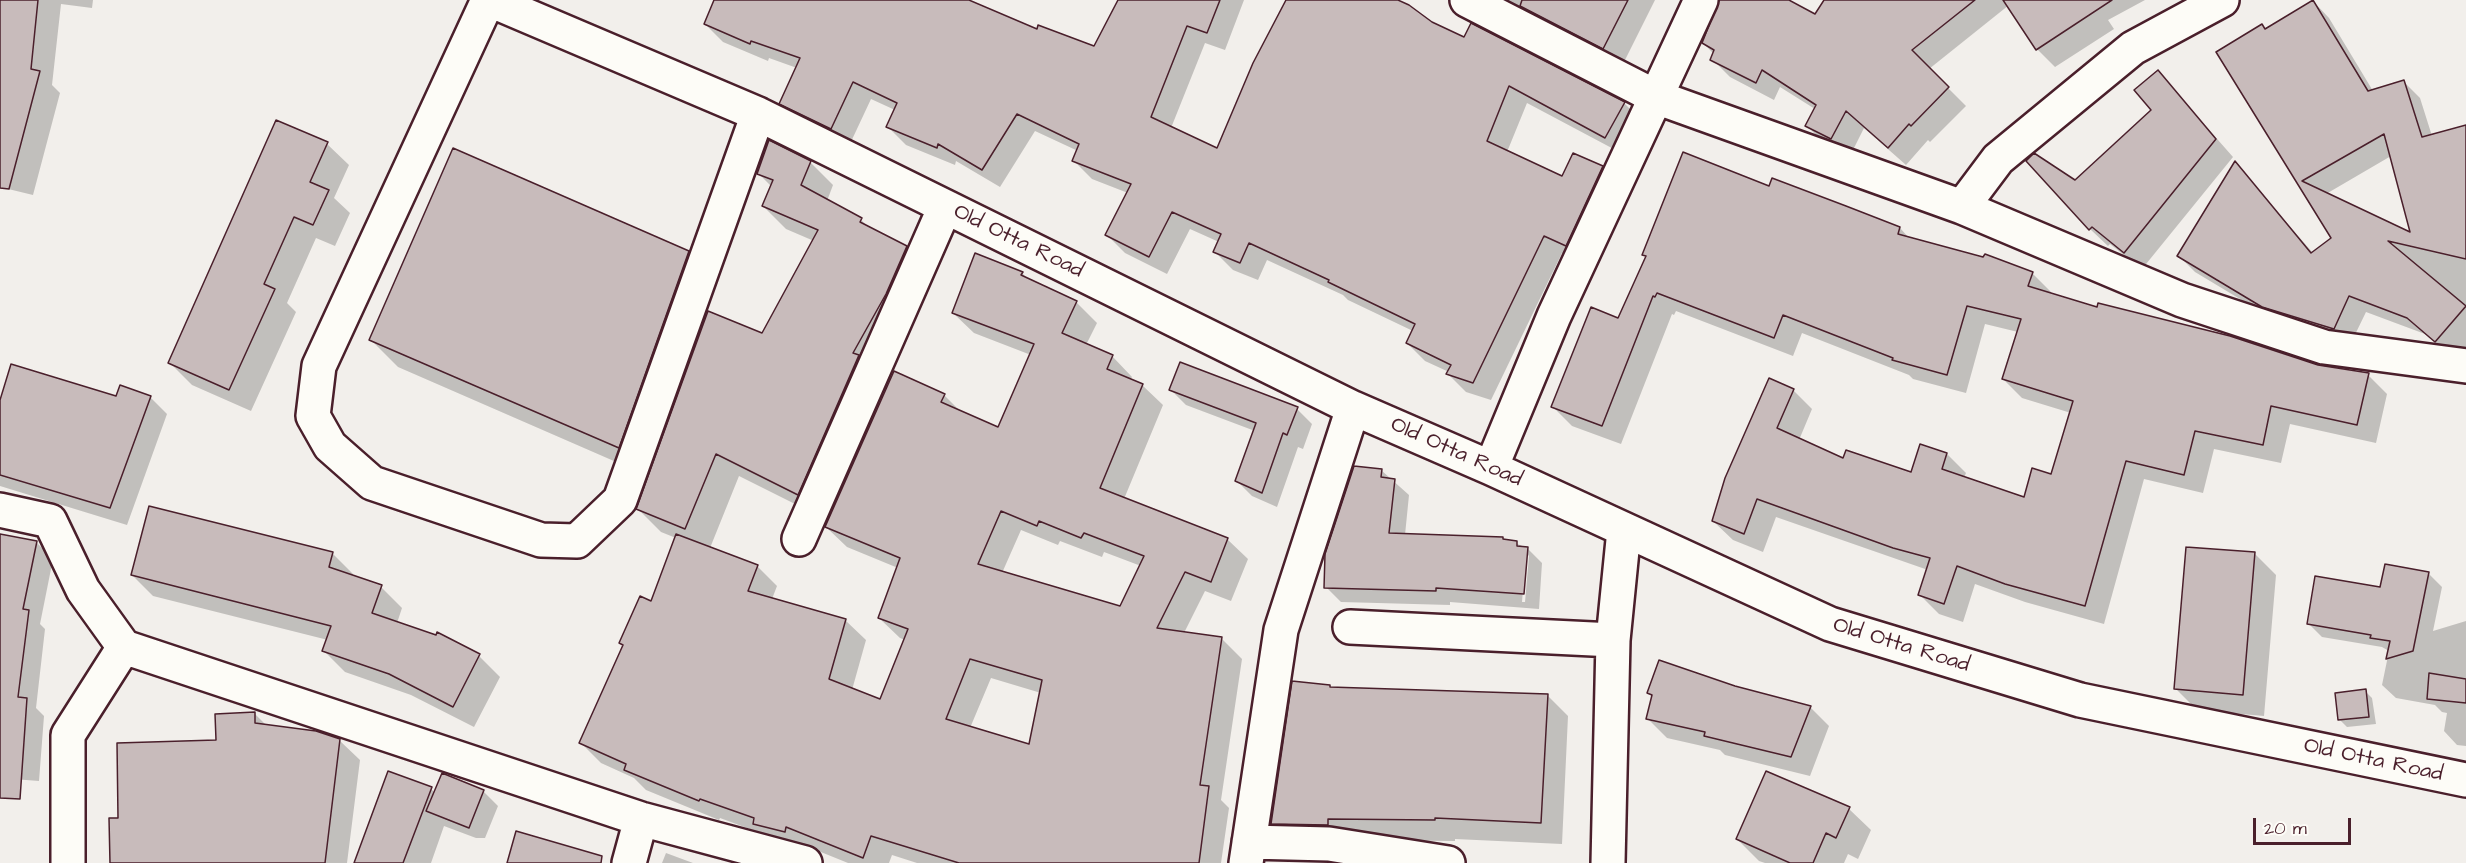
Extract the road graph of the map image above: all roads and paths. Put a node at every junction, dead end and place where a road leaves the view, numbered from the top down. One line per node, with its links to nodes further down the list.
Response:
1 (489, 0): 6 (street, Old Otta Road); 6 (street)
2 (1467, 0): 5 (street)
3 (1701, 0): 5 (street)
4 (2222, 0): 8 (street)
5 (1656, 97): 8 (street); 11 (street)
6 (758, 114): 7 (street, Old Otta Road)
7 (945, 207): 10 (street, Old Otta Road); 14 (street)
8 (1962, 207): 9 (street)
9 (2466, 366)
10 (1353, 408): 11 (street, Old Otta Road); 20 (street)
11 (1491, 468): 13 (street, Old Otta Road)
12 (0, 510): 17 (street)
13 (1624, 530): 16 (street); 18 (street, Old Otta Road)
14 (799, 539)
15 (1350, 627): 16 (street)
16 (1613, 640): 25 (street)
17 (124, 647): 19 (street); 21 (street)
18 (2466, 780)
19 (641, 819): 22 (street); 23 (street)
20 (1247, 852): 24 (street)
21 (68, 863)
22 (629, 863)
23 (805, 863)
24 (1448, 863)
25 (1608, 863)

